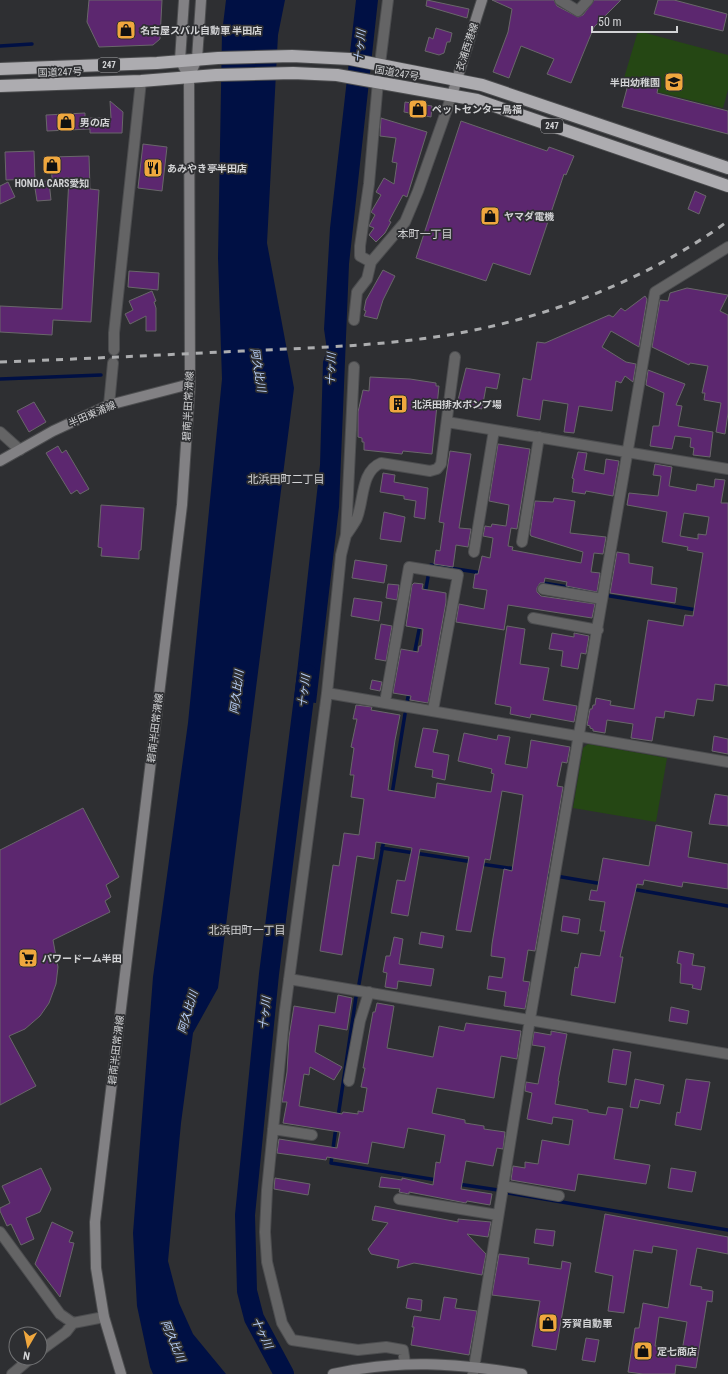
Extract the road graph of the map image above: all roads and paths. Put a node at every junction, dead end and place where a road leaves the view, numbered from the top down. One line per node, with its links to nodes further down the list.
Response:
1 (184, 0): 8 (main road)
2 (201, 0): 7 (main road, 碧南半田常滑線)
3 (388, 0): 9 (street)
4 (482, 0): 12 (main road, 衣浦西港線)
5 (560, 0): 6 (street)
6 (588, 0)
7 (197, 59): 8 (highway, 国道247号 / 247); 9 (highway, 国道247号 / 247); 11 (main road, 碧南半田常滑線)
8 (180, 60): 10 (highway, 国道247号 / 247); 11 (main road, 碧南半田常滑線)
9 (378, 64): 12 (highway, 国道247号 / 247)
10 (0, 69)
11 (189, 77): 13 (highway, 国道247号 / 247); 14 (highway, 国道247号 / 247); 26 (main road, 碧南半田常滑線)
12 (457, 79): 16 (main road, 衣浦西港線); 17 (highway, 国道247号 / 247)
13 (141, 81): 15 (highway, 国道247号 / 247); 22 (street)
14 (375, 81): 16 (highway, 国道247号 / 247); 20 (street)
15 (0, 86)
16 (452, 94): 18 (highway, 国道247号 / 247); 20 (street)
17 (728, 168)
18 (728, 186)
19 (728, 248): 33 (street)
20 (371, 262): 21 (street)
21 (354, 320)
22 (114, 350)
23 (455, 357): 28 (street)
24 (113, 363): 27 (street)
25 (354, 367): 36 (street)
26 (190, 384): 27 (main road, 半田東浦線); 60 (main road, 碧南半田常滑線)
27 (109, 405): 32 (main road, 半田東浦線)
28 (447, 422): 29 (street); 36 (street)
29 (494, 430): 31 (street); 38 (street)
30 (0, 432): 32 (street)
31 (539, 437): 33 (street); 37 (street)
32 (20, 450): 34 (main road, 半田東浦線)
33 (628, 453): 35 (street); 40 (street)
34 (0, 461)
35 (728, 469)
36 (346, 535): 43 (street)
37 (522, 542)
38 (474, 552)
39 (543, 589): 40 (street)
40 (602, 599): 42 (street)
41 (533, 618): 42 (street)
42 (598, 630): 46 (street)
43 (327, 693): 44 (street); 48 (street)
44 (386, 702): 45 (street); 45 (street)
45 (434, 710): 46 (street)
46 (580, 736): 47 (street); 50 (street)
47 (728, 762)
48 (289, 979): 49 (street); 53 (street)
49 (369, 992): 50 (street); 52 (street)
50 (530, 1019): 51 (street); 55 (street)
51 (728, 1054)
52 (349, 1081)
53 (273, 1129): 54 (street); 63 (street)
54 (312, 1136)
55 (503, 1186): 56 (street); 58 (street)
56 (559, 1196)
57 (399, 1199): 58 (street)
58 (498, 1215): 65 (street)
59 (0, 1232): 61 (street)
60 (104, 1317): 61 (street); 67 (main road, 碧南半田常滑線)
61 (73, 1323): 62 (street)
62 (48, 1345)
63 (405, 1363): 65 (main road); 68 (main road)
64 (22, 1366): 66 (street)
65 (474, 1370): 69 (main road)
66 (12, 1374)
67 (121, 1374)
68 (333, 1374)
69 (522, 1374)

